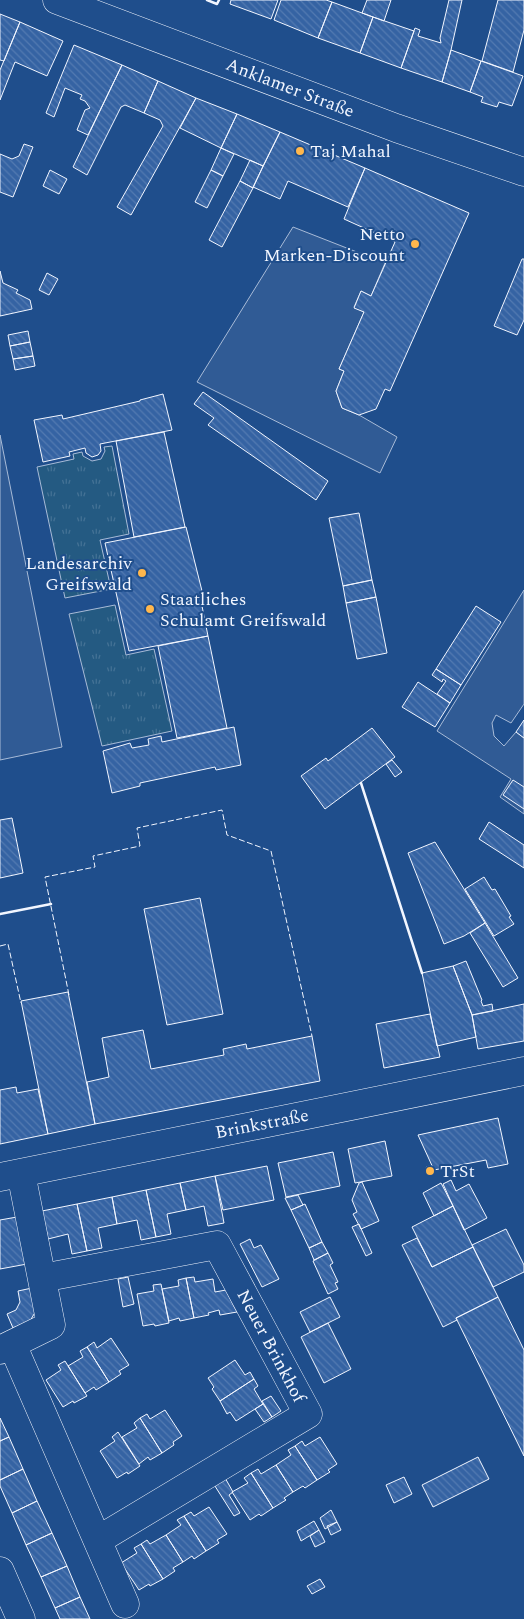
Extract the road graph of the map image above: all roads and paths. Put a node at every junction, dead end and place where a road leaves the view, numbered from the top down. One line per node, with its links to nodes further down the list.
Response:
1 (57, 0): 2 (street, Anklamer Straße)
2 (524, 172)
3 (524, 1071): 4 (street, Brinkstraße)
4 (10, 1175): 5 (street)
5 (42, 1278): 6 (street); 7 (street, Neuer Brinkhof)
6 (6, 1347): 7 (street)
7 (98, 1540): 9 (street)
8 (0, 1570): 10 (street)
9 (125, 1604)
10 (21, 1619)

